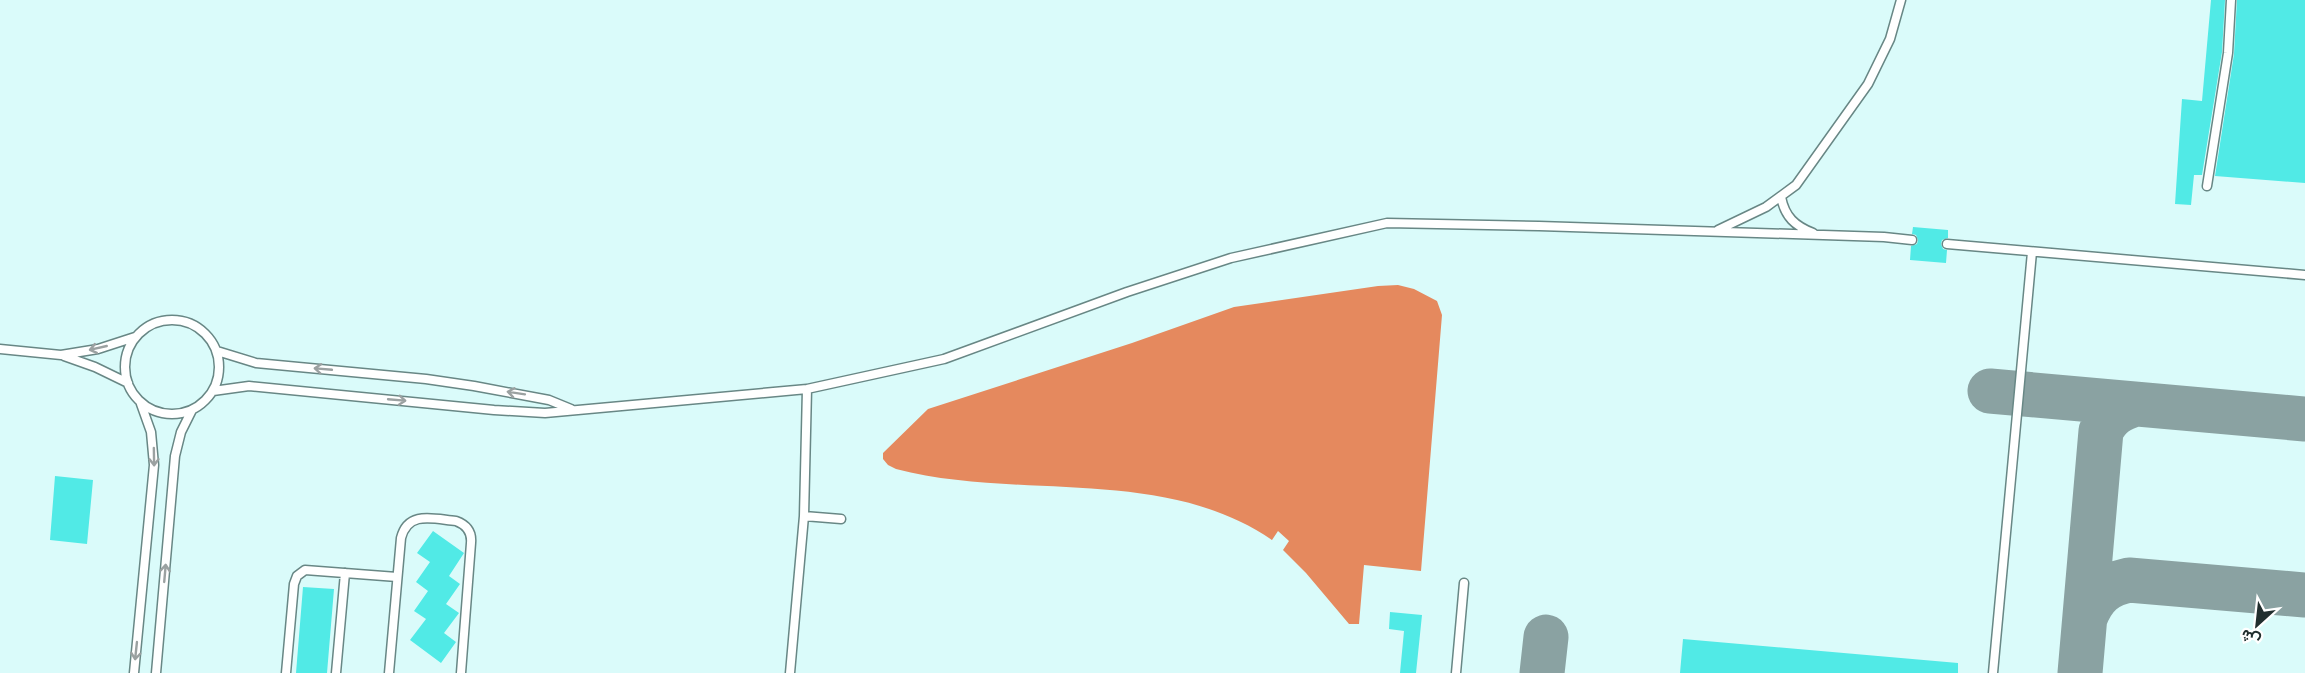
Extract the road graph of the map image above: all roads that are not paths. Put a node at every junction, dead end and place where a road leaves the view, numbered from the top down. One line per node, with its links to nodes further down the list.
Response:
1 (1901, 0): 4 (lane)
2 (2230, 0): 3 (lane)
3 (2207, 186)
4 (1781, 197): 5 (lane); 6 (lane)
5 (1715, 232): 6 (lane); 16 (lane)
6 (1819, 235): 7 (lane)
7 (1912, 240)
8 (1947, 243): 9 (lane)
9 (2032, 252): 10 (lane); 34 (lane)
10 (2305, 275)
11 (135, 337): 13 (lane); 14 (lane, one-way to 14); 15 (lane)
12 (0, 349): 14 (lane)
13 (217, 351): 17 (lane); 19 (lane, one-way to 13)
14 (61, 355): 15 (lane)
15 (128, 383): 18 (lane)
16 (807, 389): 19 (lane); 21 (lane)
17 (213, 391): 19 (lane, one-way to 19); 20 (lane)
18 (140, 401): 20 (lane); 26 (lane, one-way to 26)
19 (572, 409)
20 (192, 410): 27 (lane, one-way to 20)
21 (804, 516): 22 (lane); 32 (lane)
22 (841, 519)
23 (345, 573): 24 (lane); 28 (lane); 29 (lane)
24 (397, 577): 30 (lane); 31 (lane)
25 (1464, 583): 33 (lane)
26 (134, 673)
27 (156, 673)
28 (286, 673)
29 (336, 673)
30 (389, 673)
31 (461, 673)
32 (790, 673)
33 (1456, 673)
34 (1993, 673)

